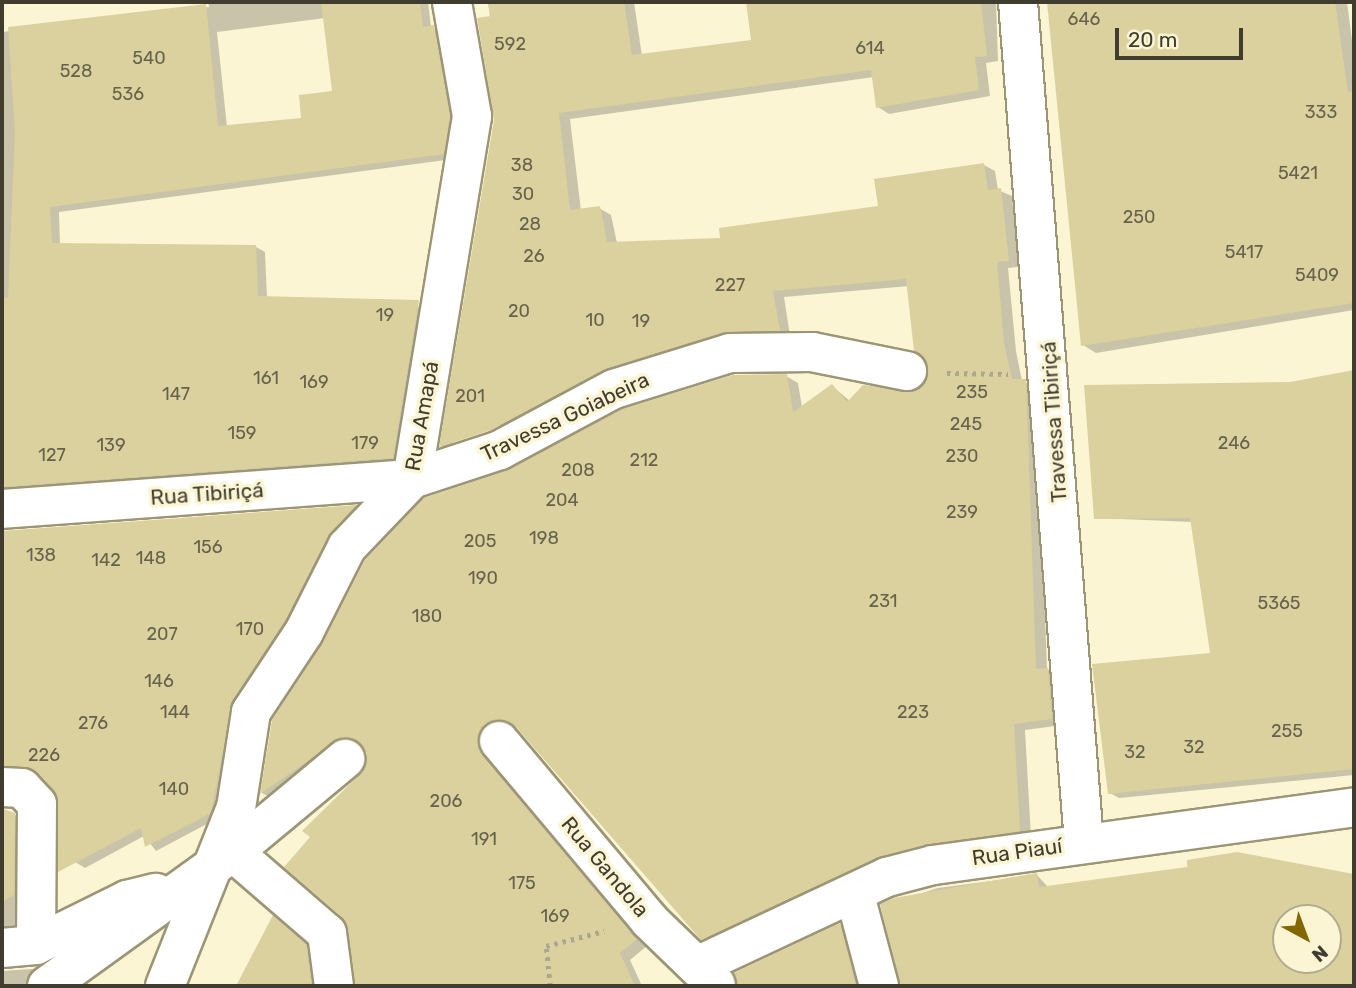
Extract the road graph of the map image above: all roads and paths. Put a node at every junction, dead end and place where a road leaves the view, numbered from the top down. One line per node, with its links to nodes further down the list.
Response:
1 (452, 2): 5 (street, Rua Amapá)
2 (1018, 2): 4 (street, Travessa Tibiriçá)
3 (907, 372): 4 (path); 5 (street, Travessa Goiabeira)
4 (1051, 376): 11 (street, Travessa Tibiriçá)
5 (412, 479): 6 (street, Rua Tibiriçá); 12 (street, Rua Amapá)
6 (2, 509)
7 (499, 741): 15 (street, Rua Gandola)
8 (345, 759): 12 (street)
9 (2, 787): 16 (street)
10 (1354, 807): 11 (street, Rua Piauí)
11 (1084, 842): 14 (street, Rua Piauí)
12 (225, 858): 13 (street); 19 (street, Rua Amapá); 20 (street)
13 (182, 887): 16 (street); 18 (street)
14 (855, 895): 17 (street, Rua Piauí); 22 (street)
15 (649, 920): 17 (street, Rua Gandola); 21 (path)
16 (19, 947)
17 (708, 976)
18 (47, 986)
19 (166, 986)
20 (334, 986)
21 (550, 986)
22 (879, 986)

